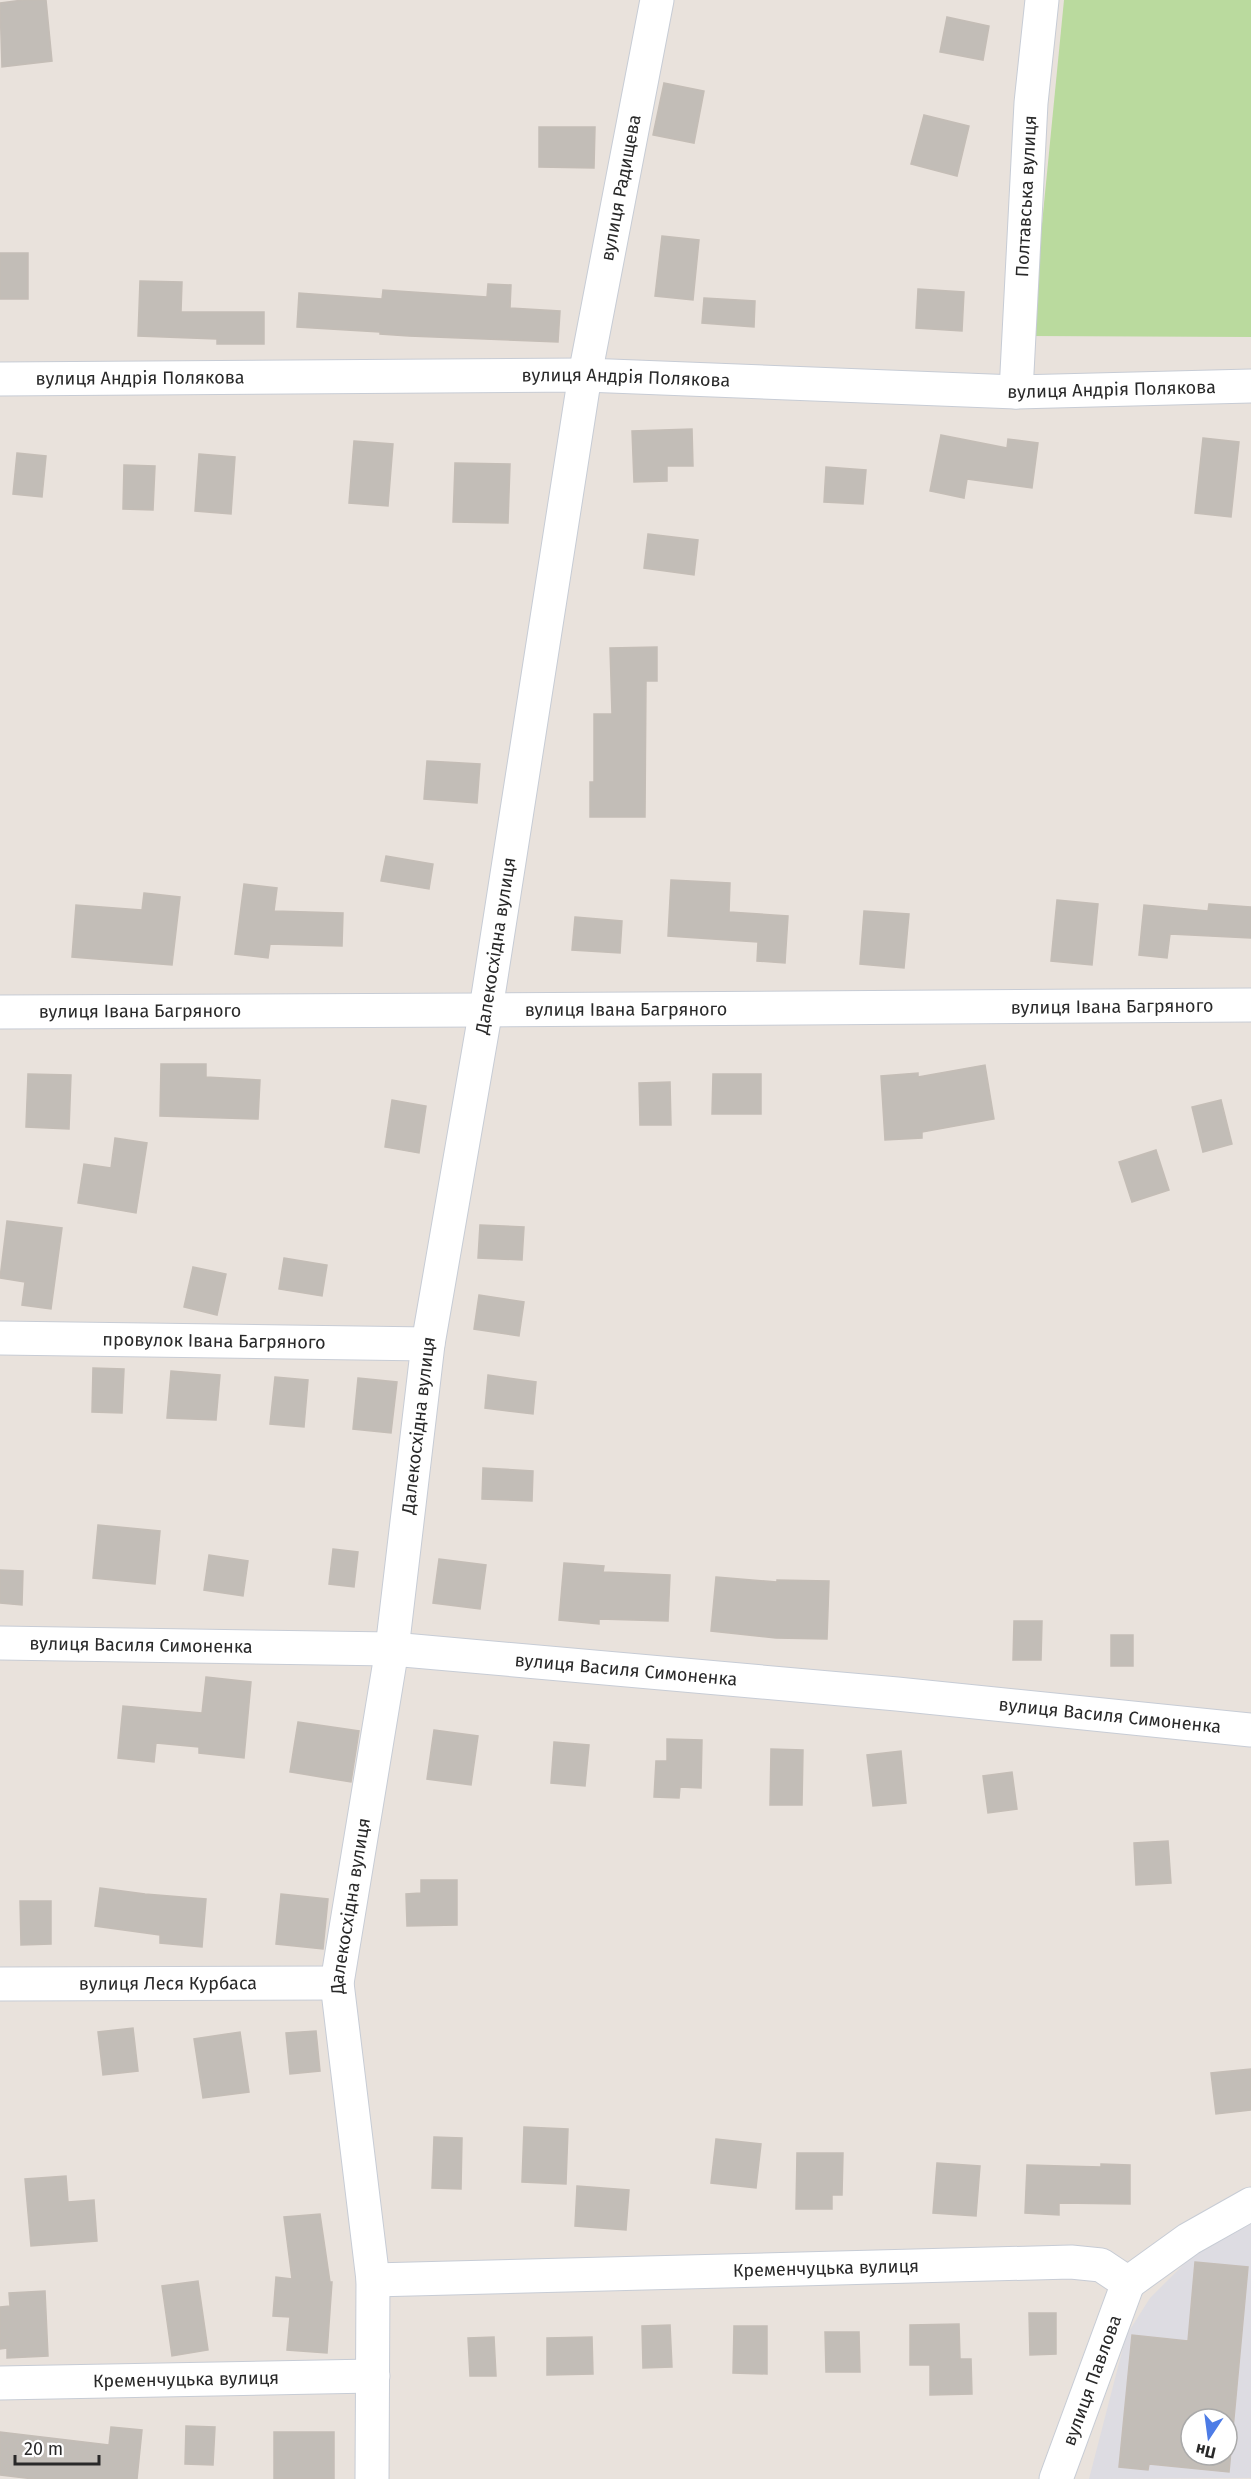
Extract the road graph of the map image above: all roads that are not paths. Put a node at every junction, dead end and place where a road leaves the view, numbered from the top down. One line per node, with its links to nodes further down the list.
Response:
1 (657, 0): 3 (street, вулиця Радищева)
2 (1042, 0): 6 (street, Полтавська вулиця)
3 (585, 375): 4 (street, вулиця Андрія Полякова); 6 (street, вулиця Андрія Полякова); 8 (street, Далекосхідна вулиця)
4 (0, 379)
5 (1251, 386): 6 (street, вулиця Андрія Полякова)
6 (1016, 392)
7 (1251, 1005): 8 (street, вулиця Івана Багряного)
8 (486, 1009): 9 (street, вулиця Івана Багряного); 11 (street, Далекосхідна вулиця)
9 (0, 1012)
10 (0, 1338): 11 (street, провулок Івана Багряного)
11 (428, 1344): 13 (street, Далекосхідна вулиця)
12 (0, 1643): 13 (street, вулиця Василя Симоненка)
13 (392, 1649): 14 (street, вулиця Василя Симоненка); 15 (street, Далекосхідна вулиця)
14 (1251, 1730)
15 (337, 1983): 16 (street, вулиця Леся Курбаса); 18 (street, Далекосхідна вулиця)
16 (0, 1984)
17 (1251, 2204): 19 (street)
18 (373, 2280): 19 (street, Кременчуцька вулиця); 20 (street, Далекосхідна вулиця)
19 (1128, 2283): 23 (street, вулиця Павлова)
20 (373, 2376): 21 (street, Кременчуцька вулиця); 22 (street, Далекосхідна вулиця)
21 (0, 2383)
22 (372, 2479)
23 (1056, 2479)

